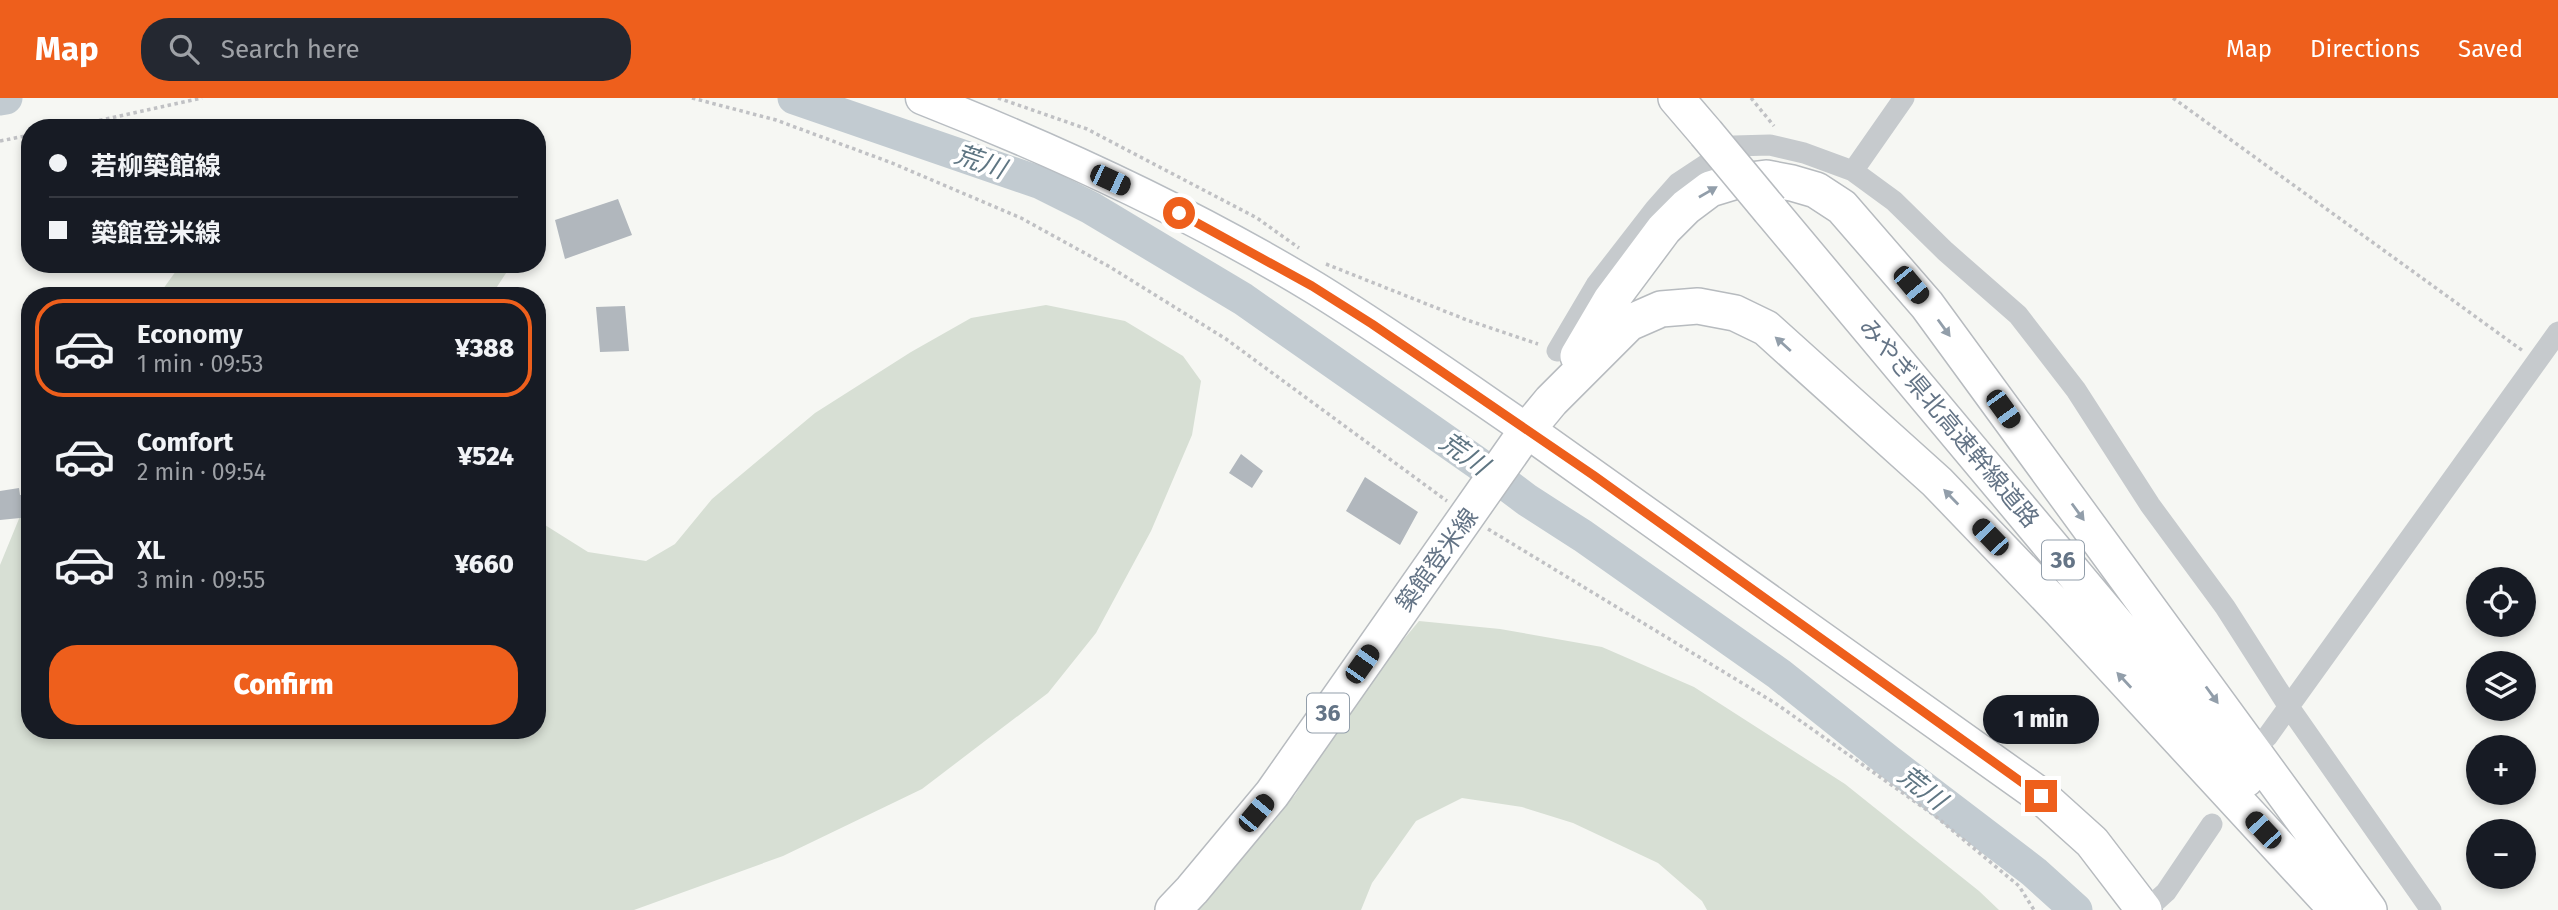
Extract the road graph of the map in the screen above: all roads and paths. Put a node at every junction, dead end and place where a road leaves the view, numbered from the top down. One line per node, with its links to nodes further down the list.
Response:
1 (202, 98): 9 (path)
2 (692, 98): 21 (path)
3 (922, 98): 20 (main road)
4 (998, 98): 14 (path)
5 (1676, 98): 29 (main road, みやぎ県北高速幹線道路 / 36, bridge)
6 (1751, 98): 12 (path)
7 (1904, 98): 13 (street)
8 (2173, 98): 18 (path)
9 (106, 119)
10 (21, 137): 11 (path)
11 (0, 141)
12 (1785, 149): 13 (street); 17 (street)
13 (1853, 171): 22 (street)
14 (1306, 253)
15 (1315, 260): 17 (path)
16 (2558, 332): 18 (street)
17 (1557, 351)
18 (2538, 362): 22 (street)
19 (1551, 401): 20 (main road, 築館登米線); 28 (main road, one-way to 19); 30 (main road, one-way to 30)
20 (1521, 440): 21 (main road, 築館登米線 / 36); 27 (main road)
21 (1470, 512): 25 (main road, 築館登米線 / 36); 26 (path)
22 (2289, 708): 23 (street); 31 (street)
23 (2267, 737)
24 (2212, 824): 27 (street)
25 (1173, 910)
26 (2034, 910)
27 (2145, 910)
28 (2337, 910)
29 (2356, 910)
30 (2369, 910)
31 (2431, 910)

